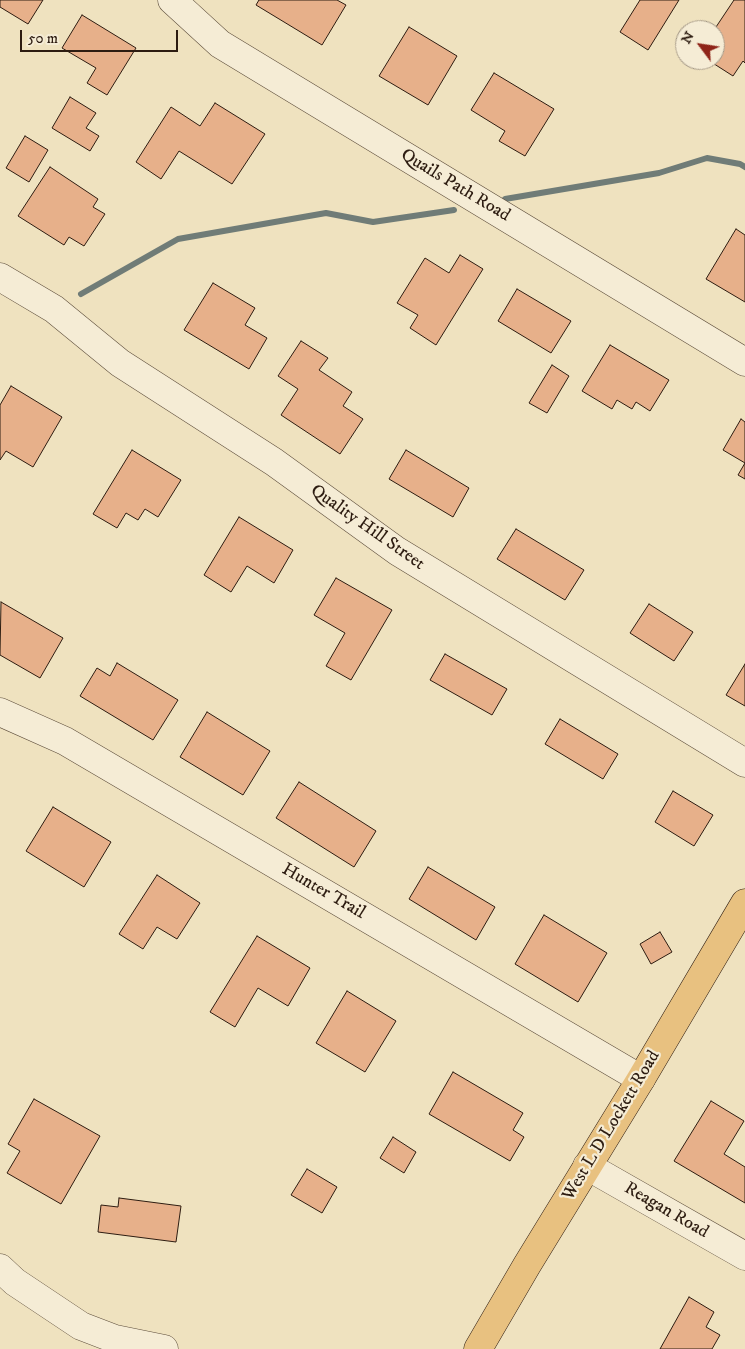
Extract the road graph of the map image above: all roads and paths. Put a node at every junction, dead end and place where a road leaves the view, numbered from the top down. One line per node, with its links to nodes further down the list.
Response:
1 (172, 0): 3 (street, Quails Path Road)
2 (0, 277): 5 (street, Quality Hill Street)
3 (745, 362)
4 (0, 712): 7 (street, Hunter Trail)
5 (745, 764)
6 (745, 903): 7 (main road, West L D Lockett Road)
7 (641, 1079): 8 (main road, West L D Lockett Road)
8 (587, 1166): 9 (street, Reagan Road); 12 (main road, West L D Lockett Road)
9 (745, 1256)
10 (0, 1268): 11 (street)
11 (164, 1349)
12 (478, 1349)

